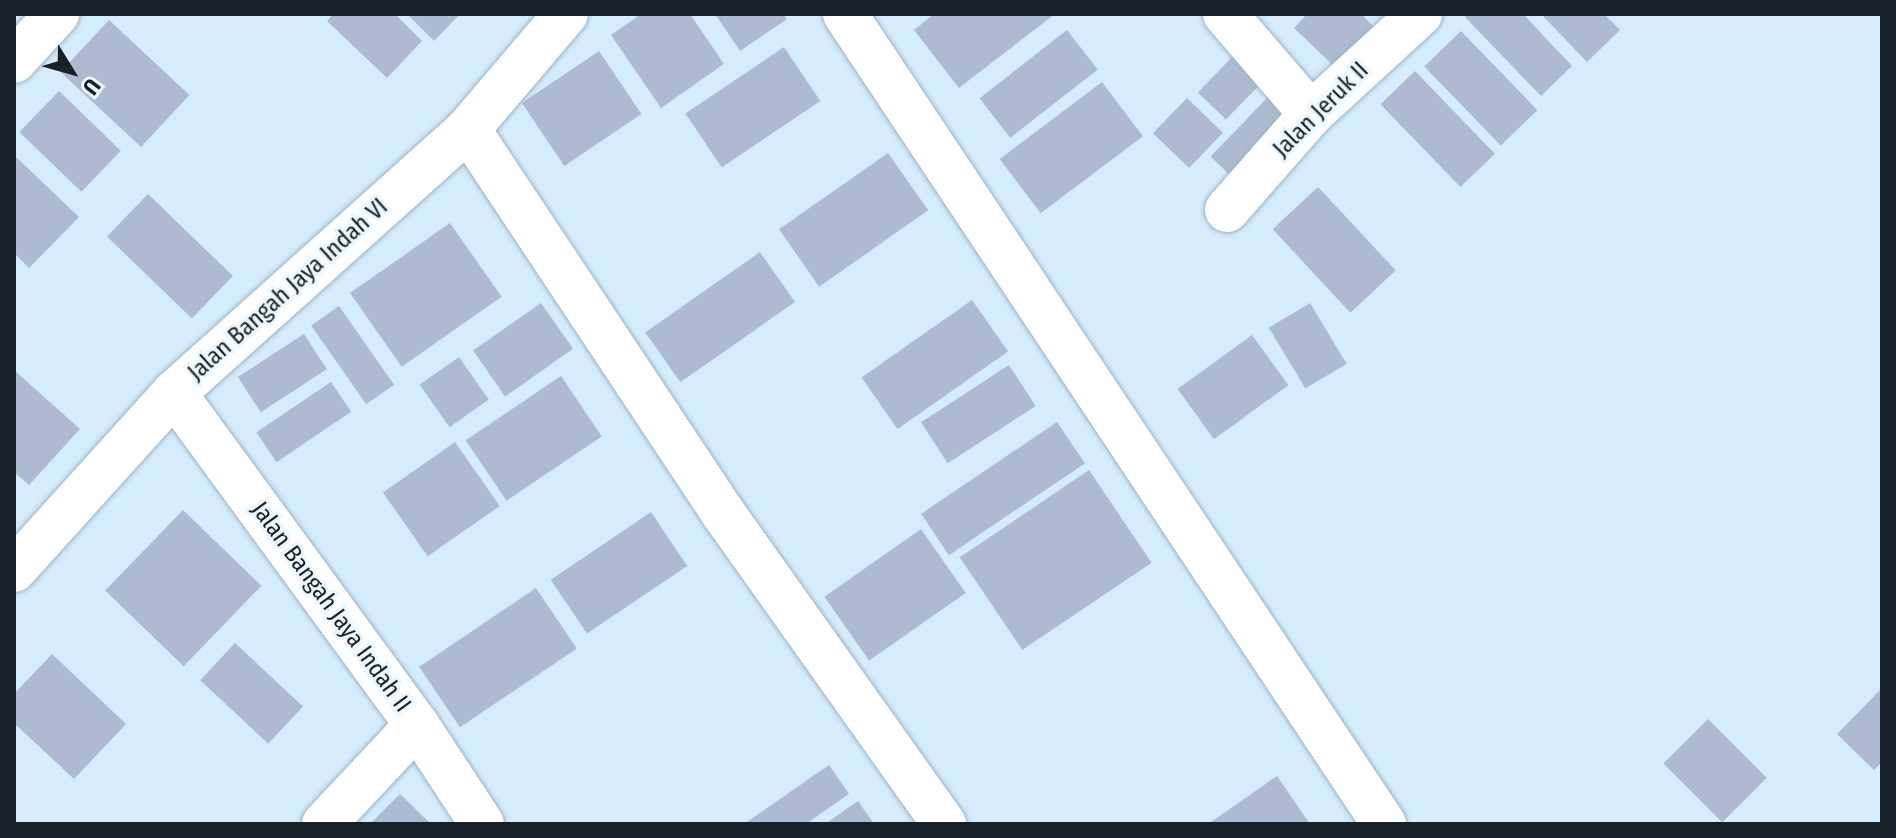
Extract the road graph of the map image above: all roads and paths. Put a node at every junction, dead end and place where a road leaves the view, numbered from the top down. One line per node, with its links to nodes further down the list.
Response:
1 (57, 14): 6 (street)
2 (566, 14): 8 (street, Jalan Bangah Jaya Indah VI)
3 (845, 14): 16 (street)
4 (1225, 14): 7 (street)
5 (1420, 14): 7 (street, Jalan Jeruk II)
6 (14, 61)
7 (1311, 114): 9 (street, Jalan Jeruk II)
8 (468, 129): 10 (street, Jalan Bangah Jaya Indah VI); 15 (street)
9 (1227, 210)
10 (174, 393): 11 (street, Jalan Bangah Jaya Indah VI); 12 (street, Jalan Bangah Jaya Indah II)
11 (14, 570)
12 (417, 725): 13 (street); 14 (street, Jalan Bangah Jaya Indah II)
13 (324, 824)
14 (482, 824)
15 (944, 824)
16 (1384, 824)

